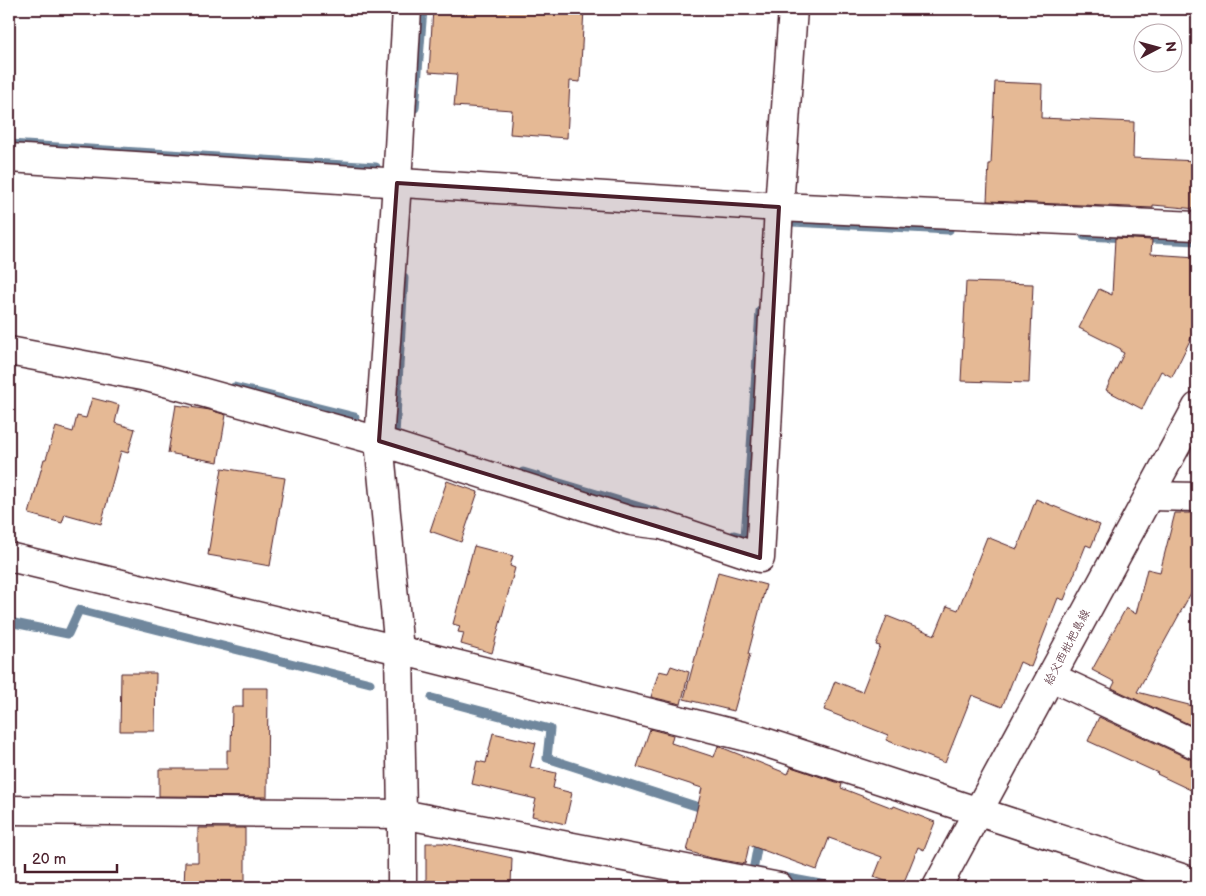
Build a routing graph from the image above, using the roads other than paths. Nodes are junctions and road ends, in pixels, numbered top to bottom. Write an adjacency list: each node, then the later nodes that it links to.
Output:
1 (407, 9): 4 (street)
2 (793, 9): 5 (street)
3 (9, 158): 4 (street)
4 (397, 183): 5 (street); 9 (street)
5 (779, 207): 6 (street); 9 (street)
6 (1197, 226)
7 (9, 351): 9 (street)
8 (1197, 407): 10 (street, 給父西枇杷島線)
9 (379, 440): 13 (street)
10 (1149, 496): 11 (street); 14 (street, 給父西枇杷島線)
11 (1197, 497)
12 (9, 557): 13 (street)
13 (399, 650): 17 (street); 18 (street)
14 (1051, 677): 15 (street); 17 (street, 給父西枇杷島線)
15 (1197, 745)
16 (9, 810): 18 (street)
17 (978, 811): 19 (street); 22 (street, 給父西枇杷島線)
18 (402, 814): 20 (street); 21 (street)
19 (1187, 883)
20 (402, 887)
21 (779, 887)
22 (937, 887)

